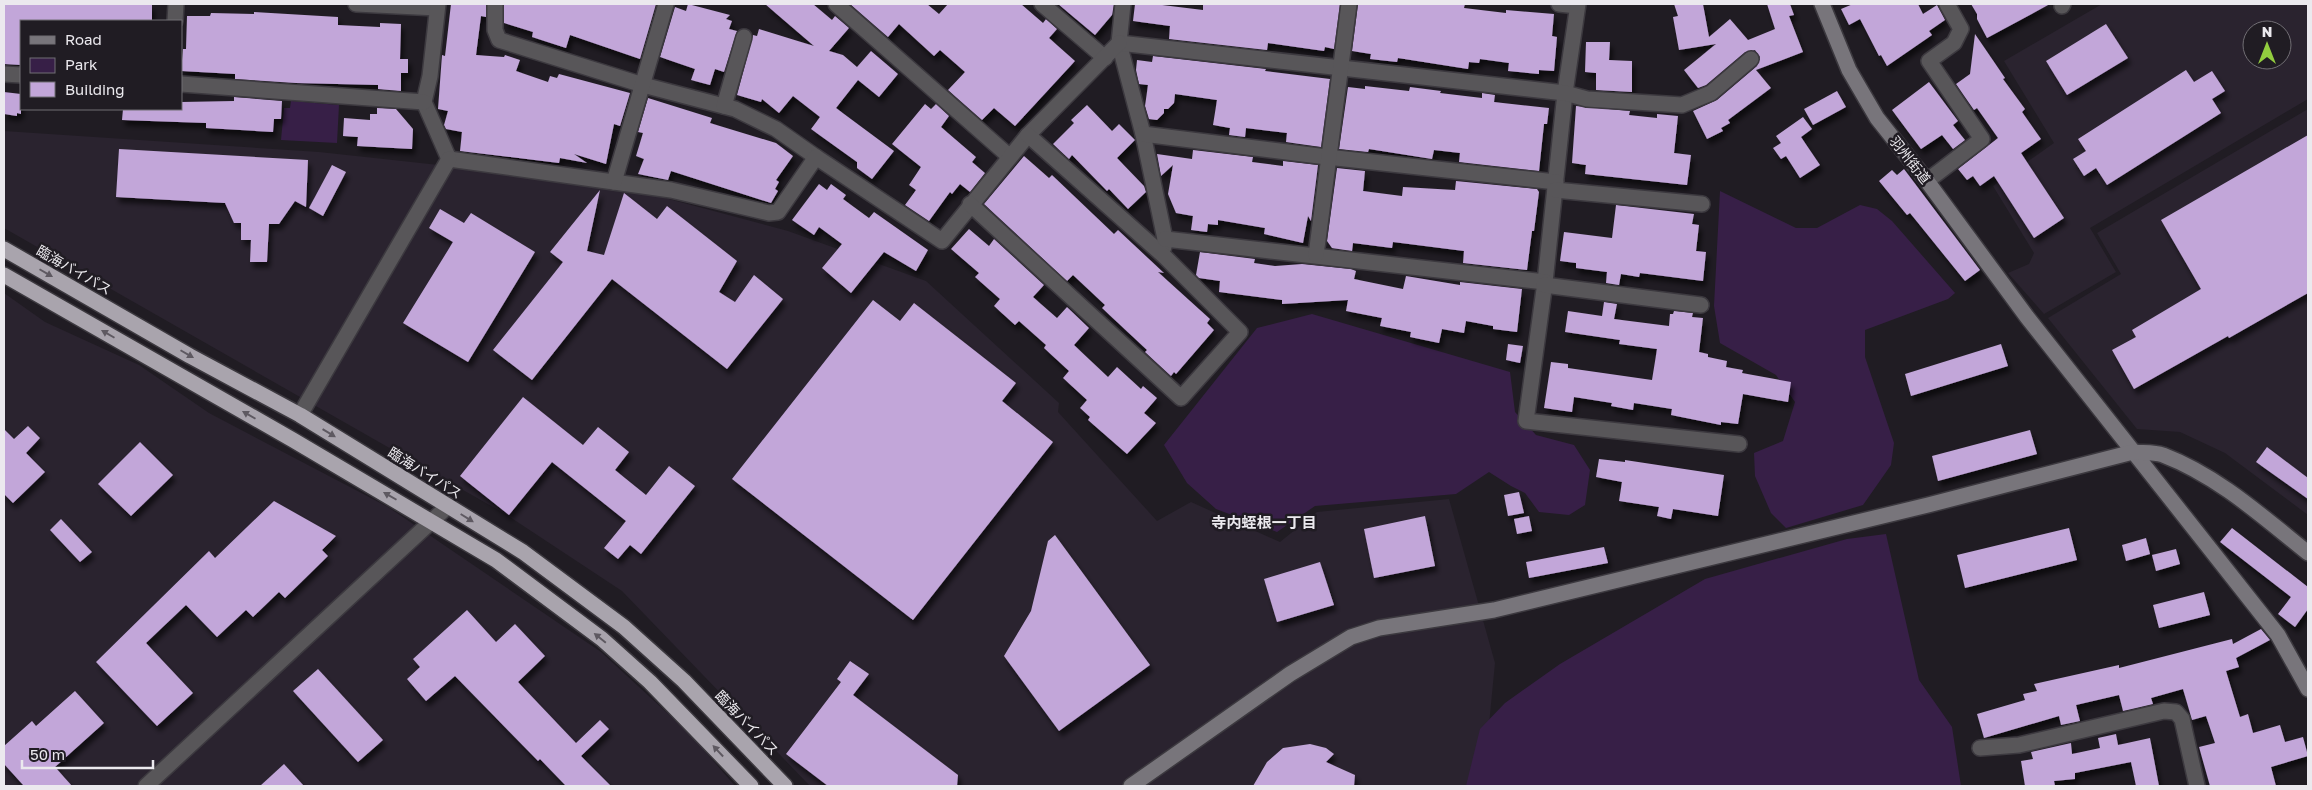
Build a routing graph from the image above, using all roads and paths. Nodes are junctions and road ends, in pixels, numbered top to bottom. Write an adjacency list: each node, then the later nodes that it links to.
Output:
1 (176, 4): 14 (street)
2 (356, 4): 13 (street)
3 (495, 4): 23 (street)
4 (666, 4): 23 (street)
5 (1042, 4): 17 (street)
6 (1123, 4): 16 (street)
7 (1349, 4): 19 (street)
8 (1559, 4): 12 (street)
9 (1822, 4): 33 (street, 羽州街道)
10 (1947, 4): 33 (street)
11 (838, 5): 30 (street)
12 (1577, 5): 24 (street)
13 (437, 6): 25 (street)
14 (175, 20)
15 (744, 37): 26 (street)
16 (1119, 43): 17 (street); 19 (street); 28 (street)
17 (1105, 58): 27 (street)
18 (1751, 59): 24 (street)
19 (1340, 69): 24 (street); 31 (street)
20 (4, 74): 21 (street)
21 (20, 75)
22 (182, 84): 25 (street)
23 (643, 84): 26 (street); 34 (street)
24 (1565, 93): 35 (street)
25 (424, 102): 32 (street)
26 (724, 106): 29 (street)
27 (1028, 134): 30 (street); 41 (street)
28 (1143, 134): 31 (street); 38 (street)
29 (816, 157): 34 (street); 36 (street)
30 (1010, 157): 36 (street)
31 (1327, 157): 35 (street); 40 (street)
32 (450, 158): 34 (street); 45 (street)
33 (1927, 181): 47 (street, 羽州街道)
34 (614, 182)
35 (1555, 186): 37 (street); 43 (street)
36 (970, 204): 41 (street)
37 (1702, 204)
38 (1165, 239): 40 (street); 41 (street)
39 (4, 248): 45 (highway, 臨海バイパス, one-way to 45)
40 (1316, 255): 43 (street)
41 (1164, 256)
42 (4, 275): 49 (highway, one-way to 42)
43 (1544, 283): 44 (street); 46 (street)
44 (1701, 305)
45 (300, 415): 48 (highway, 臨海バイパス, one-way to 48)
46 (1738, 444)
47 (2133, 452): 50 (street); 51 (street, 羽州街道); 56 (street)
48 (448, 506): 49 (street); 55 (highway, 臨海バイパス, one-way to 55)
49 (432, 521): 53 (street); 54 (highway, one-way to 49)
50 (2308, 553)
51 (2308, 689)
52 (1980, 748): 57 (street)
53 (146, 786)
54 (751, 786)
55 (785, 786)
56 (1131, 786)
57 (2197, 786)

